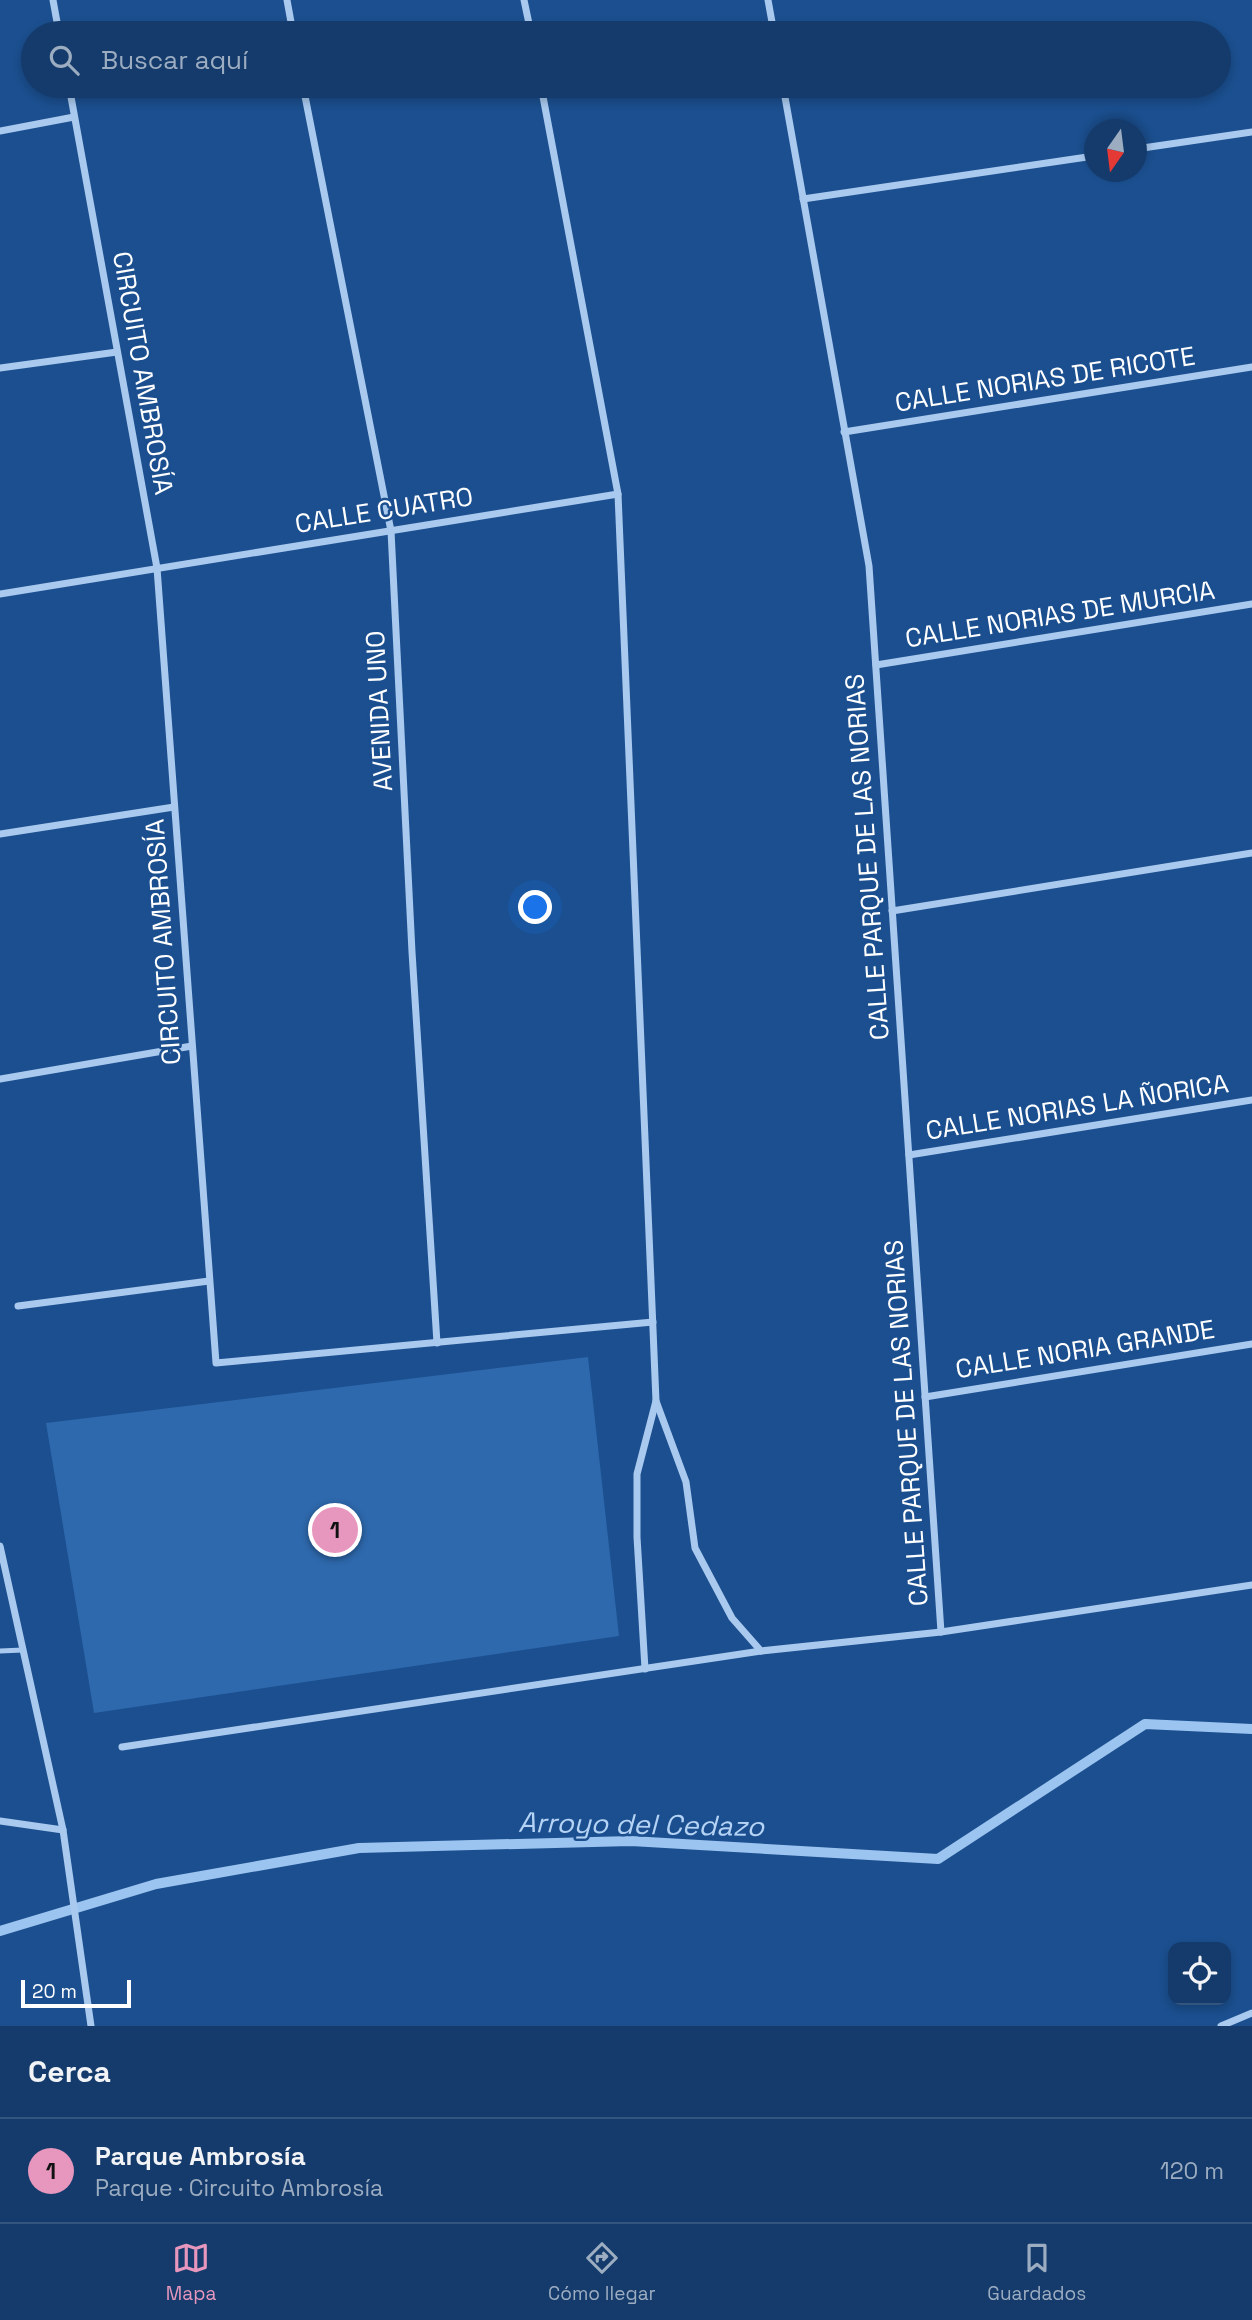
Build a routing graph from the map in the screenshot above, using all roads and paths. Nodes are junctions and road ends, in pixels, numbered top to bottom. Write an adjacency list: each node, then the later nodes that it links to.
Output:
1 (53, 0): 5 (street)
2 (286, 0): 6 (street)
3 (524, 0): 7 (street)
4 (768, 0): 8 (street)
5 (57, 21)
6 (290, 21)
7 (528, 21)
8 (772, 21)
9 (71, 98): 13 (street, CIRCUITO AMBROSÍA)
10 (305, 98): 24 (street, AVENIDA UNO)
11 (543, 98): 23 (street)
12 (785, 98): 18 (street, CALLE PARQUE DE LAS NORIAS)
13 (75, 117): 14 (street); 19 (street, CIRCUITO AMBROSÍA)
14 (0, 131)
15 (1252, 132): 16 (street)
16 (1147, 147)
17 (1084, 157): 18 (street)
18 (803, 199): 22 (street, CALLE PARQUE DE LAS NORIAS)
19 (117, 352): 21 (street); 25 (street, CIRCUITO AMBROSÍA)
20 (1252, 367): 22 (street, CALLE NORIAS DE RICOTE)
21 (0, 368)
22 (844, 432): 28 (street, CALLE PARQUE DE LAS NORIAS)
23 (618, 494): 24 (street, CALLE CUATRO); 39 (street)
24 (391, 531): 25 (street, CALLE CUATRO); 40 (street, AVENIDA UNO)
25 (157, 568): 26 (street, CALLE CUATRO); 29 (street, CIRCUITO AMBROSÍA)
26 (0, 594)
27 (1252, 604): 28 (street, CALLE NORIAS DE MURCIA)
28 (876, 665): 32 (street, CALLE PARQUE DE LAS NORIAS)
29 (174, 807): 30 (street); 33 (street, CIRCUITO AMBROSÍA)
30 (0, 834)
31 (1252, 853): 32 (street)
32 (892, 911): 36 (street, CALLE PARQUE DE LAS NORIAS)
33 (192, 1046): 34 (street); 37 (street, CIRCUITO AMBROSÍA)
34 (0, 1079)
35 (1252, 1100): 36 (street, CALLE NORIAS LA ÑORICA)
36 (909, 1155): 42 (street, CALLE PARQUE DE LAS NORIAS)
37 (209, 1281): 38 (street); 40 (street, CIRCUITO AMBROSÍA)
38 (18, 1306)
39 (653, 1322): 40 (street, CIRCUITO AMBROSÍA); 43 (street)
40 (437, 1343)
41 (1252, 1344): 42 (street, CALLE NORIA GRANDE)
42 (925, 1396): 46 (street, CALLE PARQUE DE LAS NORIAS)
43 (656, 1401): 49 (street); 50 (street)
44 (0, 1546): 47 (street)
45 (1252, 1585): 46 (street)
46 (941, 1632): 49 (street)
47 (23, 1650): 48 (lane); 53 (street)
48 (0, 1651)
49 (761, 1651): 50 (street)
50 (645, 1669): 51 (street)
51 (122, 1747)
52 (0, 1821): 53 (street)
53 (62, 1830): 55 (street)
54 (1252, 2013): 56 (street)
55 (91, 2026)
56 (1221, 2026)

